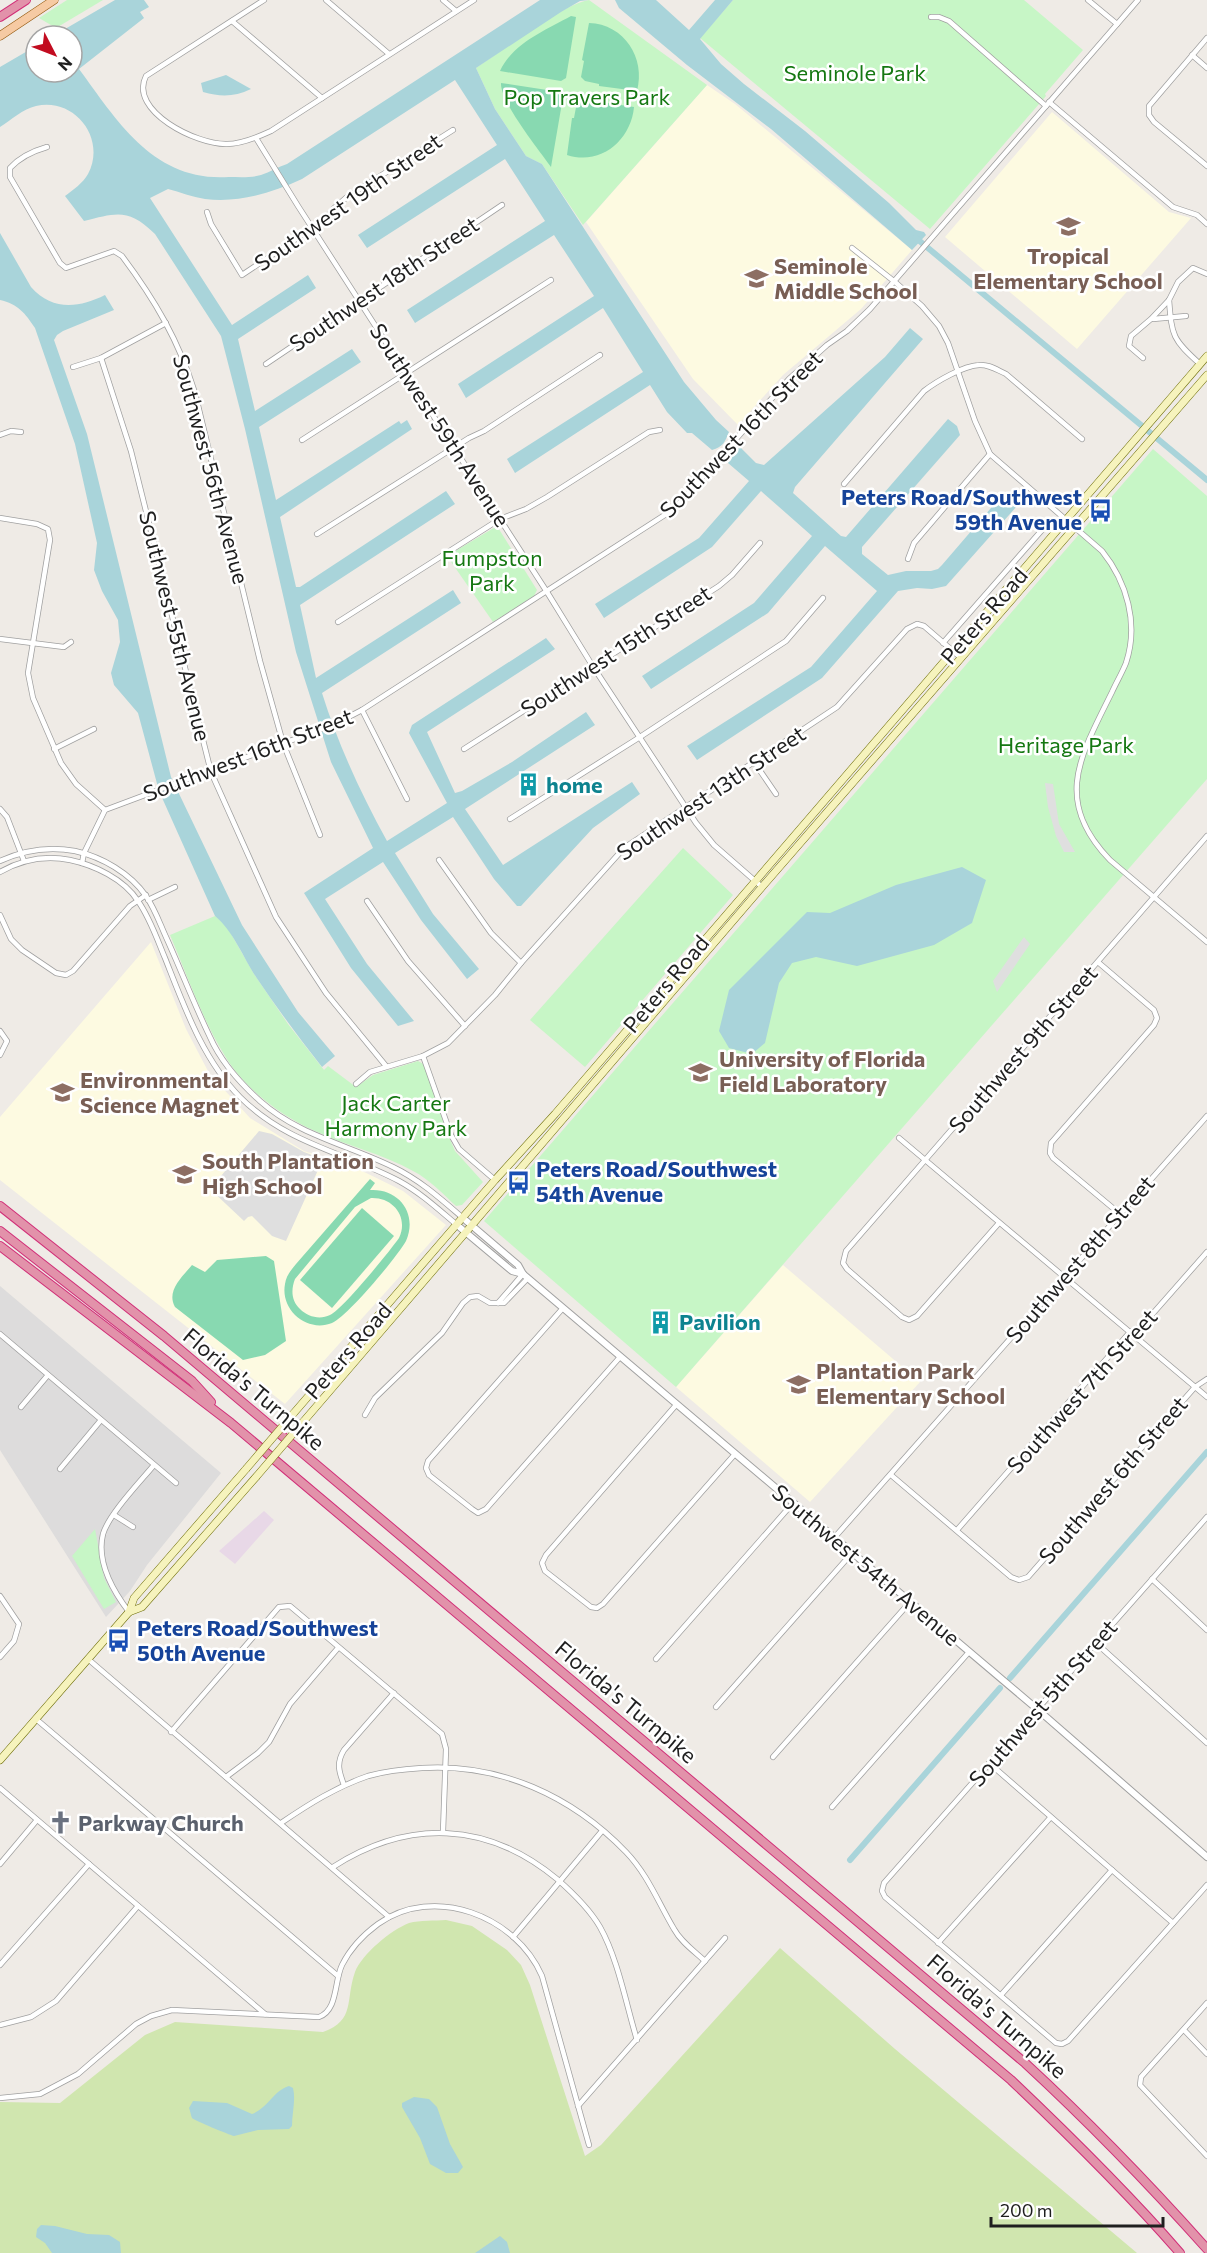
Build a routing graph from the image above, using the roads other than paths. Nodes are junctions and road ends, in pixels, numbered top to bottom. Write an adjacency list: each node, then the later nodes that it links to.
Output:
1 (26, 0): 10 (highway)
2 (54, 0): 14 (main road)
3 (264, 0): 12 (street)
4 (326, 0): 16 (street)
5 (443, 0): 9 (street)
6 (474, 0): 9 (street)
7 (1088, 0): 13 (street)
8 (1138, 0): 13 (street, Southwest 16th Street)
9 (456, 11): 16 (street)
10 (0, 16)
11 (931, 17): 20 (street)
12 (232, 21): 19 (street); 22 (street)
13 (1117, 24): 20 (street, Southwest 16th Street)
14 (0, 38)
15 (1207, 38): 17 (street)
16 (389, 54): 19 (street)
17 (1192, 55): 18 (street); 24 (street)
18 (1207, 68)
19 (322, 98): 22 (street)
20 (1048, 104): 27 (street); 32 (street, Southwest 16th Street)
21 (453, 130): 28 (street, Southwest 19th Street)
22 (256, 138): 28 (street, Southwest 59th Avenue)
23 (47, 147): 38 (street, Southwest 56th Avenue)
24 (1207, 166)
25 (502, 205): 33 (street, Southwest 18th Street)
26 (207, 212): 28 (street, Southwest 19th Street)
27 (1207, 224)
28 (313, 228): 33 (street, Southwest 59th Avenue)
29 (852, 248): 32 (street)
30 (1207, 274): 34 (street)
31 (551, 280): 47 (street)
32 (895, 282): 46 (street); 65 (street, Southwest 16th Street)
33 (360, 300): 43 (street, Southwest 18th Street); 47 (street, Southwest 59th Avenue)
34 (1169, 300): 35 (street); 37 (street)
35 (1171, 316): 36 (street); 37 (street); 44 (street)
36 (1186, 316)
37 (1151, 320): 42 (street)
38 (166, 323): 41 (street); 78 (street, Southwest 56th Avenue)
39 (600, 356): 54 (street)
40 (1207, 356): 44 (main road, Peters Road)
41 (101, 358): 45 (street); 82 (street, Southwest 55th Avenue)
42 (1143, 358)
43 (266, 363)
44 (1200, 364): 59 (main road, Peters Road)
45 (73, 367)
46 (958, 372): 52 (street); 55 (street); 56 (street)
47 (406, 375): 53 (street); 54 (street, Southwest 59th Avenue)
48 (1207, 375): 60 (main road, Peters Road)
49 (660, 429): 58 (street)
50 (21, 432): 51 (street)
51 (0, 435)
52 (1082, 439)
53 (302, 440)
54 (453, 448): 58 (street, Southwest 59th Avenue); 62 (street)
55 (990, 454): 59 (street); 64 (street)
56 (844, 484)
57 (0, 518): 71 (street)
58 (500, 519): 65 (street, Southwest 59th Avenue); 67 (street)
59 (1067, 519): 60 (street); 72 (main road, Peters Road)
60 (1076, 526): 73 (main road, Peters Road); 102 (street)
61 (1042, 530): 70 (street, Peters Road)
62 (317, 534)
63 (760, 543): 74 (street, Southwest 15th Street)
64 (908, 559)
65 (547, 592): 74 (street, Southwest 59th Avenue); 75 (street, Southwest 16th Street)
66 (823, 598): 77 (street)
67 (338, 622)
68 (0, 639): 71 (street)
69 (71, 642): 71 (street)
70 (943, 643): 72 (street, Southwest 13th Street); 81 (street, Southwest 13th Street)
71 (33, 644): 79 (street)
72 (953, 651): 73 (street, Southwest 13th Street); 98 (main road, Peters Road)
73 (961, 658): 100 (main road, Peters Road)
74 (592, 665): 77 (street, Southwest 59th Avenue); 80 (street, Southwest 15th Street)
75 (362, 711): 78 (street, Southwest 16th Street); 84 (street)
76 (94, 729): 79 (street)
77 (640, 737): 85 (street, Southwest 59th Avenue); 88 (street)
78 (283, 743): 82 (street, Southwest 16th Street); 89 (street, Southwest 56th Avenue)
79 (54, 748): 87 (street)
80 (464, 749)
81 (754, 762): 83 (street); 85 (street, Southwest 13th Street)
82 (211, 771): 87 (street, Southwest 16th Street); 113 (street, Southwest 55th Avenue)
83 (776, 794)
84 (406, 799)
85 (685, 806): 98 (street, Southwest 59th Avenue); 107 (street, Southwest 13th Street)
86 (0, 809): 91 (street)
87 (105, 810): 92 (street)
88 (510, 819)
89 (320, 835)
90 (1207, 836): 102 (street, Southwest 9th Street)
91 (21, 852): 92 (street, Southwest 54th Avenue); 94 (street, Southwest 54th Avenue); 95 (street)
92 (84, 853): 96 (street); 101 (street, Southwest 54th Avenue)
93 (439, 860): 107 (street)
94 (0, 861)
95 (24, 861): 96 (street, Southwest 54th Avenue); 97 (street)
96 (82, 863): 103 (street, Southwest 54th Avenue)
97 (0, 872)
98 (754, 881): 100 (street, Southwest 59th Avenue); 118 (main road, Peters Road)
99 (174, 887): 101 (street)
100 (762, 887): 124 (main road, Peters Road)
101 (147, 898): 103 (street); 121 (street, Southwest 54th Avenue)
102 (1155, 898): 106 (street); 108 (street, Southwest 9th Street)
103 (138, 900): 105 (street); 123 (street, Southwest 54th Avenue)
104 (367, 901): 109 (street)
105 (0, 915)
106 (1207, 942)
107 (521, 963): 109 (street, Southwest 13th Street)
108 (1099, 963): 117 (street, Southwest 9th Street); 120 (street)
109 (465, 1026): 112 (street, Southwest 13th Street)
110 (0, 1031): 111 (street)
111 (0, 1055)
112 (423, 1056): 113 (street, Southwest 13th Street); 118 (street)
113 (386, 1066): 114 (street, Southwest 13th Street)
114 (356, 1084)
115 (1207, 1116): 120 (street, Southwest 8th Street)
116 (900, 1138): 117 (street)
117 (926, 1160): 122 (street); 122 (street, Southwest 9th Street)
118 (495, 1180): 121 (main road, Peters Road)
119 (0, 1206): 213 (highway, Florida's Turnpike)
120 (1120, 1214): 130 (street, Southwest 8th Street)
121 (463, 1218): 123 (main road, Peters Road); 124 (street, Southwest 54th Avenue)
122 (999, 1223): 130 (street)
123 (457, 1225): 126 (street, Southwest 54th Avenue); 159 (main road, Peters Road, bridge)
124 (471, 1225): 126 (main road, Peters Road); 129 (street, Southwest 54th Avenue)
125 (0, 1231): 143 (highway)
126 (465, 1232): 129 (street, Southwest 54th Avenue); 159 (main road, Peters Road, bridge)
127 (0, 1246): 143 (highway, Florida's Turnpike)
128 (1207, 1252): 132 (street, Southwest 7th Street)
129 (525, 1276): 131 (street, Southwest 54th Avenue); 141 (street)
130 (1065, 1277): 132 (street); 147 (street, Southwest 8th Street)
131 (563, 1308): 134 (street, Southwest 54th Avenue); 134 (street)
132 (1130, 1332): 137 (street); 153 (street, Southwest 7th Street)
133 (0, 1334): 135 (street)
134 (620, 1357): 139 (street, Southwest 54th Avenue)
135 (48, 1375): 140 (street); 142 (street)
136 (1207, 1378): 137 (street, Southwest 6th Street)
137 (1195, 1387): 138 (street); 153 (street, Southwest 6th Street)
138 (1207, 1397)
139 (676, 1405): 144 (street, Southwest 54th Avenue); 144 (street)
140 (21, 1407)
141 (365, 1415)
142 (101, 1420): 145 (street); 146 (street)
143 (231, 1422): 214 (highway, Florida's Turnpike)
144 (735, 1454): 149 (street, Southwest 54th Avenue)
145 (154, 1465): 148 (street); 150 (street)
146 (60, 1469)
147 (891, 1475): 153 (street); 154 (street, Southwest 8th Street)
148 (176, 1483)
149 (793, 1503): 154 (street, Southwest 54th Avenue); 166 (street)
150 (114, 1515): 152 (street); 159 (street)
151 (1207, 1517): 156 (street, Southwest 5th Street)
152 (133, 1527)
153 (957, 1530)
154 (834, 1538): 155 (street, Southwest 54th Avenue)
155 (852, 1553): 158 (street, Southwest 54th Avenue); 168 (street)
156 (1152, 1580): 160 (street); 161 (street, Southwest 5th Street)
157 (0, 1596): 164 (street)
158 (910, 1602): 163 (street, Southwest 54th Avenue); 173 (street)
159 (129, 1612): 165 (main road, Peters Road)
160 (1207, 1630)
161 (1096, 1643): 169 (street, Southwest 5th Street); 172 (street)
162 (338, 1648): 167 (street); 171 (street); 177 (street)
163 (969, 1652): 169 (street, Southwest 54th Avenue); 180 (street)
164 (0, 1658)
165 (88, 1658): 170 (main road, Peters Road); 171 (street)
166 (656, 1659)
167 (394, 1693): 176 (street); 178 (street)
168 (716, 1707)
169 (1037, 1709): 175 (street, Southwest 5th Street); 186 (street, Southwest 54th Avenue)
170 (36, 1719): 174 (main road, Peters Road); 201 (street)
171 (171, 1732): 177 (street)
172 (1207, 1743)
173 (773, 1757)
174 (0, 1760)
175 (989, 1763): 181 (street); 198 (street, Southwest 5th Street)
176 (446, 1767): 178 (street); 184 (street); 185 (street)
177 (226, 1777): 183 (street)
178 (344, 1785): 183 (street)
179 (0, 1788): 182 (street)
180 (832, 1807)
181 (1050, 1818): 190 (street); 198 (street)
182 (37, 1820): 187 (street); 188 (street)
183 (281, 1823): 189 (street)
184 (602, 1831): 191 (street); 199 (street)
185 (443, 1832): 189 (street); 191 (street)
186 (1207, 1857)
187 (0, 1864)
188 (88, 1864): 193 (street); 200 (street)
189 (333, 1867): 194 (street)
190 (1112, 1870): 195 (street); 202 (street)
191 (560, 1881): 196 (street); 207 (street)
192 (1207, 1885): 195 (street)
193 (138, 1906): 204 (street); 205 (street)
194 (389, 1917): 196 (street); 201 (street)
195 (1173, 1923): 202 (street)
196 (513, 1937): 210 (street)
197 (725, 1938): 199 (street)
198 (939, 1943): 202 (street)
199 (705, 1961): 207 (street)
200 (0, 1965)
201 (338, 1976): 204 (street)
202 (1001, 1995)
203 (1207, 2003): 206 (street)
204 (265, 2014): 209 (street)
205 (0, 2025)
206 (1184, 2030): 208 (street); 212 (street)
207 (637, 2040): 210 (street)
208 (1207, 2054)
209 (0, 2098)
210 (578, 2106): 211 (street)
211 (589, 2145)
212 (1207, 2156)
213 (1207, 2249)
214 (1180, 2253)

